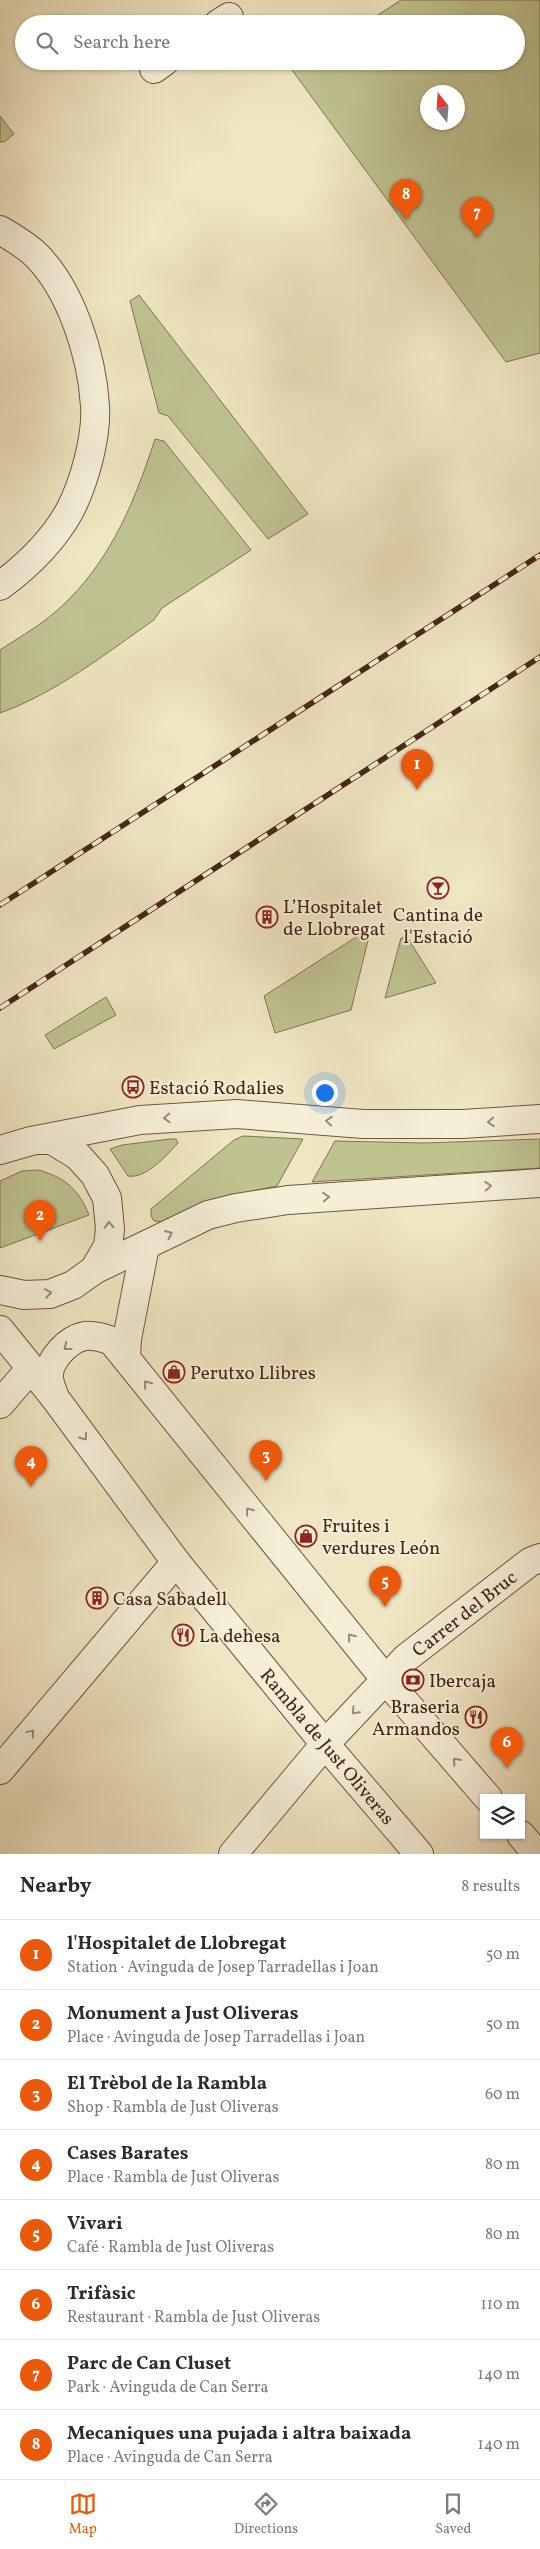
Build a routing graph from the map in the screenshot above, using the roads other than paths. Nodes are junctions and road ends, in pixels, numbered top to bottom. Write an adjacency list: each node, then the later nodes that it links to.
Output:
1 (0, 230): 2 (street)
2 (0, 586)
3 (540, 1119): 4 (street, one-way to 4)
4 (32, 1141): 5 (street); 8 (street, one-way to 4)
5 (0, 1150)
6 (540, 1183): 7 (street, one-way to 6)
7 (145, 1246): 8 (street); 11 (street)
8 (94, 1270): 9 (street, one-way to 8)
9 (0, 1290)
10 (0, 1330): 12 (street, Rambla de Just Oliveras)
11 (126, 1358): 13 (street, Rambla de Just Oliveras, one-way to 13); 17 (street, Rambla de Just Oliveras, one-way to 11)
12 (28, 1372): 13 (street, Rambla de Just Oliveras); 14 (street)
13 (55, 1398): 16 (street, Rambla de Just Oliveras, one-way to 16)
14 (0, 1404)
15 (540, 1558): 17 (street, Carrer del Bruc)
16 (176, 1562): 18 (street, Rambla de Just Oliveras); 19 (street, one-way to 16)
17 (385, 1679): 18 (street, Carrer del Bruc, one-way to 18); 20 (street, Rambla de Just Oliveras, one-way to 17)
18 (325, 1744): 22 (street, Carrer del Bruc); 23 (street, Rambla de Just Oliveras)
19 (0, 1770)
20 (485, 1794)
21 (524, 1839): 24 (street)
22 (233, 1854)
23 (420, 1854)
24 (537, 1854)

